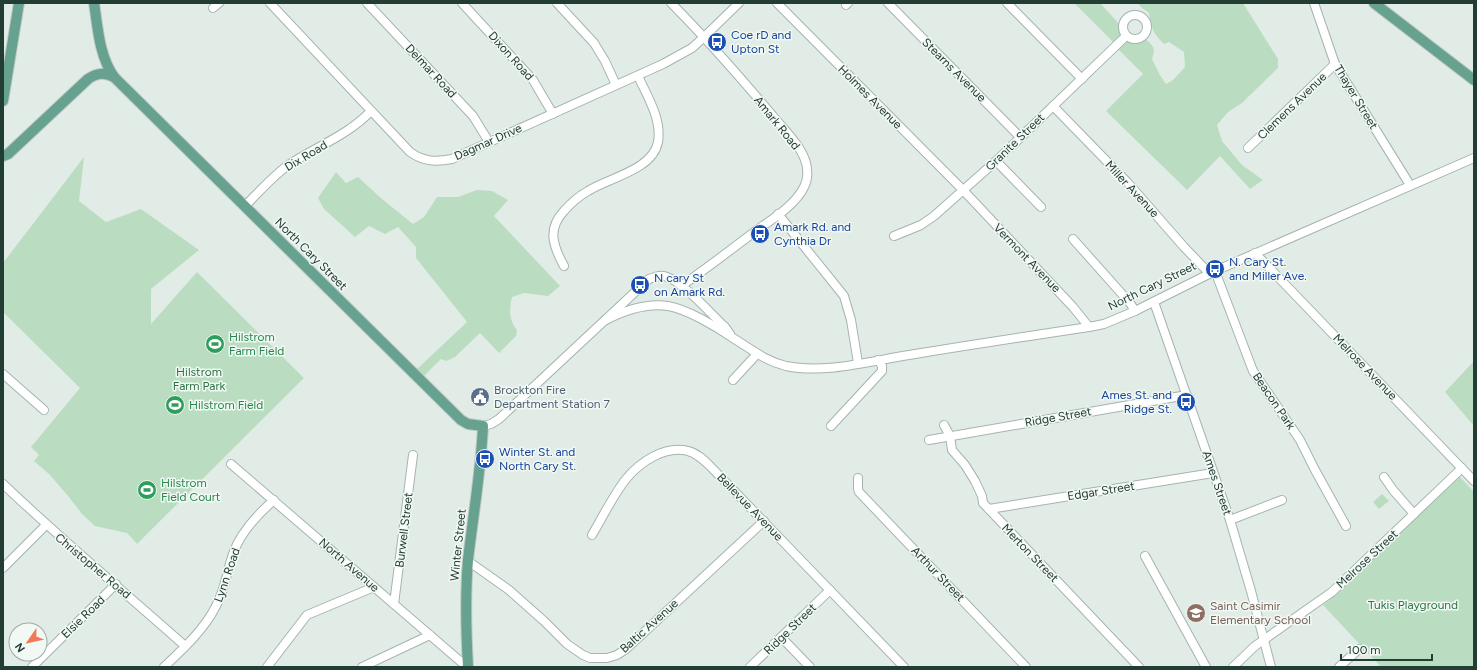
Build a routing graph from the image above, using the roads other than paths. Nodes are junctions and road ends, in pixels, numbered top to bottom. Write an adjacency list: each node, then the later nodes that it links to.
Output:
1 (19, 3): 22 (main road)
2 (94, 3): 17 (main road, North Cary Street)
3 (270, 3): 24 (street, Dagmar Drive)
4 (367, 3): 27 (street, Delmar Road)
5 (462, 3): 25 (street, Dixon Road)
6 (557, 3): 21 (street)
7 (671, 3): 15 (street, Amark Road)
8 (739, 3): 15 (street, Dagmar Drive)
9 (777, 3): 33 (street, Holmes Avenue)
10 (888, 3): 26 (street, Stearns Avenue)
11 (1007, 3): 19 (street)
12 (1314, 3): 16 (street, Thayer Street)
13 (1374, 3): 20 (main road)
14 (1126, 36): 19 (street, Granite Street)
15 (704, 37): 18 (street, Dagmar Drive); 36 (street, Amark Road)
16 (1335, 64): 28 (street, Clemens Avenue); 32 (street, Thayer Street)
17 (114, 76): 29 (main road); 34 (main road, North Cary Street)
18 (638, 76): 21 (street, Dagmar Drive); 40 (street)
19 (1082, 79): 23 (street, Granite Street)
20 (1474, 80)
21 (616, 85): 25 (street, Dagmar Drive)
22 (3, 101)
23 (1053, 106): 26 (street, Granite Street); 41 (street, Miller Avenue)
24 (371, 111): 27 (street, Dagmar Drive); 34 (street, Dix Road)
25 (553, 114): 27 (street, Dagmar Drive)
26 (1020, 137): 31 (street, Granite Street)
27 (489, 142)
28 (1248, 148)
29 (3, 156)
30 (1474, 158): 32 (street, North Cary Street)
31 (996, 161): 33 (street, Granite Street); 35 (street)
32 (1410, 185): 39 (street, North Cary Street)
33 (963, 190): 37 (street, Granite Street); 46 (street, Vermont Avenue)
34 (245, 206): 56 (main road, North Cary Street)
35 (1041, 207)
36 (778, 214): 42 (street, Amark Road); 50 (street)
37 (894, 236)
38 (1073, 239): 44 (street)
39 (1255, 253): 41 (street, North Cary Street); 62 (street, Melrose Avenue)
40 (564, 266)
41 (1212, 272): 43 (street, North Cary Street); 75 (street, Beacon Park)
42 (681, 286): 45 (street, North Cary Street); 47 (street, North Cary Street)
43 (1154, 302): 44 (street, North Cary Street); 53 (street, Ames Street)
44 (1135, 311): 46 (street, North Cary Street)
45 (604, 321): 47 (street, North Cary Street); 56 (street, North Cary Street)
46 (1089, 327): 49 (street, North Cary Street)
47 (733, 338): 48 (street, North Cary Street)
48 (757, 354): 50 (street, North Cary Street); 52 (street)
49 (878, 360): 50 (street, North Cary Street); 57 (street)
50 (858, 363)
51 (3, 374): 54 (street)
52 (733, 380)
53 (1187, 395): 58 (street, Ridge Street); 63 (street, Ames Street)
54 (44, 410)
55 (944, 425): 58 (street, Merton Street)
56 (483, 426): 78 (main road, Winter Street)
57 (831, 426)
58 (950, 436): 59 (street, Ridge Street); 70 (street, Merton Street)
59 (929, 440)
60 (413, 455): 83 (street, Burwell Street)
61 (231, 464): 68 (street, North Avenue)
62 (1462, 468): 66 (street, Melrose Avenue); 71 (street, Melrose Street)
63 (1213, 472): 70 (street, Edgar Street); 72 (street, Ames Street)
64 (1384, 477): 71 (street)
65 (858, 478): 97 (street, Arthur Street)
66 (1474, 481)
67 (3, 484): 74 (street, Christopher Road)
68 (274, 500): 81 (street, North Avenue); 87 (street, Lynn Road)
69 (1282, 500): 72 (street)
70 (988, 509): 98 (street, Merton Street)
71 (1414, 514): 86 (street, Melrose Street)
72 (1230, 520): 86 (street, Ames Street)
73 (764, 522): 76 (street, Bellevue Avenue); 78 (street, Baltic Avenue); 82 (street, Bellevue Avenue)
74 (46, 525): 79 (street); 80 (street, Christopher Road)
75 (1346, 526)
76 (592, 535)
77 (1145, 556): 99 (street)
78 (468, 561): 93 (main road, Winter Street)
79 (3, 568)
80 (116, 584): 87 (street, Christopher Road); 89 (street, Elsie Road)
81 (374, 587): 83 (street, North Avenue); 91 (street)
82 (830, 590): 85 (street, Ridge Street); 96 (street, Bellevue Avenue)
83 (394, 604): 84 (street, North Avenue)
84 (430, 635): 92 (street); 93 (street, North Avenue)
85 (781, 637): 94 (street, Ridge Street); 95 (street)
86 (1264, 641): 100 (street, Melrose Street); 101 (street, Ames Street)
87 (185, 646): 90 (street, Lynn Road)
88 (1359, 649): 102 (street)
89 (32, 667)
90 (164, 667)
91 (267, 667)
92 (362, 667)
93 (468, 667)
94 (750, 667)
95 (810, 667)
96 (904, 667)
97 (1026, 667)
98 (1139, 667)
99 (1206, 667)
100 (1233, 667)
101 (1271, 667)
102 (1339, 667)

